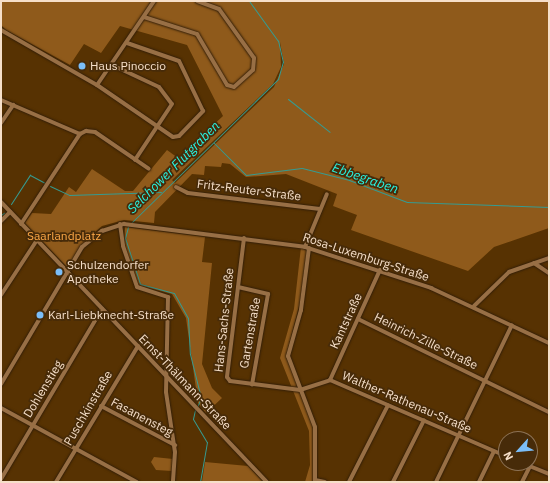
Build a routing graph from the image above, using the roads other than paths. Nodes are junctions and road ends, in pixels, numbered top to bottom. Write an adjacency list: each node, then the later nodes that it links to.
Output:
1 (154, 1): 3 (street)
2 (197, 1): 3 (street)
3 (144, 17): 5 (street)
4 (1, 30): 7 (street)
5 (127, 43): 6 (street); 11 (street)
6 (112, 65): 7 (street); 11 (street)
7 (97, 85): 11 (street)
8 (1, 100): 9 (street)
9 (13, 105): 10 (street); 12 (street)
10 (1, 123)
11 (158, 127): 13 (street)
12 (80, 134): 13 (street); 21 (street)
13 (135, 160): 14 (street)
14 (149, 169)
15 (176, 187): 18 (street, Fritz-Reuter-Straße)
16 (327, 194): 18 (street)
17 (1, 202): 19 (street, Ernst-Thälmann-Straße)
18 (320, 209): 25 (street)
19 (8, 210): 20 (street); 21 (street, Ernst-Thälmann-Straße)
20 (1, 222)
21 (21, 224): 24 (street, Ernst-Thälmann-Straße)
22 (120, 224): 23 (street, Rosa-Luxemburg-Straße); 29 (street, Rosa-Luxemburg-Straße); 39 (street)
23 (244, 238): 25 (street, Rosa-Luxemburg-Straße); 31 (street, Hans-Sachs-Straße)
24 (37, 240): 29 (street, Ernst-Thälmann-Straße); 32 (street)
25 (307, 247): 28 (street, Rosa-Luxemburg-Straße); 44 (street)
26 (549, 258): 27 (street)
27 (534, 263): 30 (street); 33 (street)
28 (380, 270): 33 (street, Rosa-Luxemburg-Straße); 35 (street, Kantstraße)
29 (67, 272): 34 (street, Ernst-Thälmann-Straße); 42 (street)
30 (549, 273)
31 (238, 287): 43 (street, Hans-Sachs-Straße); 43 (street, Gartenstraße)
32 (1, 295)
33 (474, 306): 36 (street, Rosa-Luxemburg-Straße)
34 (102, 309): 38 (street, Ernst-Thälmann-Straße); 50 (street, Dohlenstieg)
35 (358, 319): 40 (street, Kantstraße); 41 (street, Heinrich-Zille-Straße)
36 (512, 325): 37 (street, Rosa-Luxemburg-Straße); 41 (street, Heinrich-Zille-Straße)
37 (549, 342)
38 (138, 346): 39 (street, Ernst-Thälmann-Straße); 46 (street, Puschkinstraße)
39 (166, 376): 52 (street); 65 (street, Ernst-Thälmann-Straße)
40 (330, 380): 44 (street, Walther-Rathenau-Straße); 45 (street, Walther-Rathenau-Straße)
41 (485, 381): 48 (street, Heinrich-Zille-Straße); 51 (street, Heinrich-Zille-Straße)
42 (1, 384)
43 (252, 385): 44 (street, Hans-Sachs-Straße)
44 (300, 390): 61 (street)
45 (388, 405): 49 (street, Walther-Rathenau-Straße); 67 (street)
46 (101, 406): 52 (street, Fasanensteg); 53 (street, Puschkinstraße)
47 (1, 408): 50 (street)
48 (549, 412)
49 (424, 420): 51 (street, Walther-Rathenau-Straße); 68 (street)
50 (33, 425): 53 (street); 59 (street, Dohlenstieg)
51 (460, 436): 54 (street, Walther-Rathenau-Straße); 69 (street, Heinrich-Zille-Straße)
52 (175, 445): 64 (street)
53 (76, 449): 60 (street); 62 (street, Puschkinstraße)
54 (494, 451): 55 (street, Walther-Rathenau-Straße); 70 (street)
55 (498, 453)
56 (538, 469): 58 (street)
57 (528, 471): 71 (street)
58 (549, 474)
59 (1, 479)
60 (129, 480): 63 (street)
61 (315, 481): 66 (street)
62 (56, 482)
63 (137, 482)
64 (173, 482)
65 (267, 482)
66 (325, 482)
67 (349, 482)
68 (392, 482)
69 (436, 482)
70 (479, 482)
71 (522, 482)

